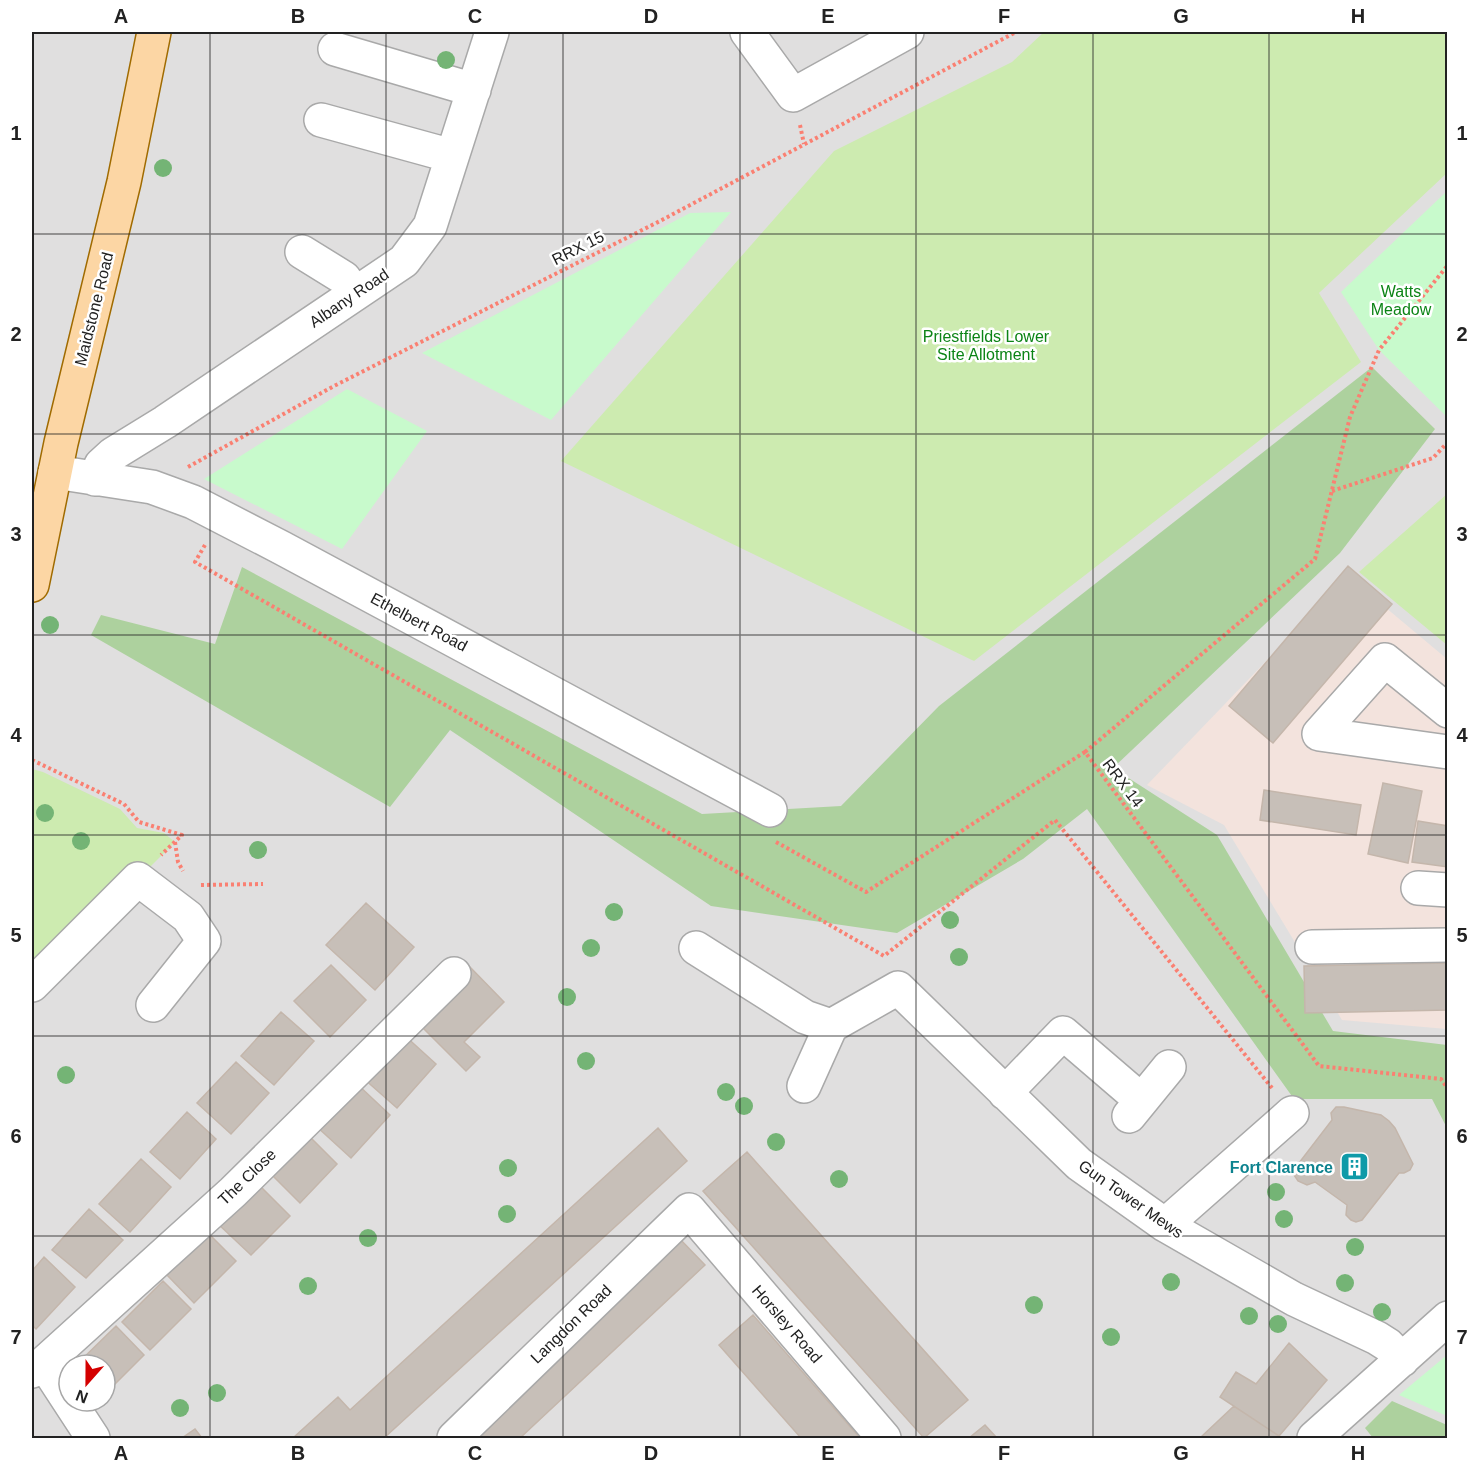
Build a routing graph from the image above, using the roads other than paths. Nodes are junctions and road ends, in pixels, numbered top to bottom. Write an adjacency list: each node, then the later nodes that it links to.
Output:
1 (154, 32): 11 (main road, Maidstone Road)
2 (492, 32): 6 (street, Albany Road)
3 (747, 32): 4 (street)
4 (907, 32)
5 (335, 49): 6 (street)
6 (474, 90): 8 (street, Albany Road)
7 (321, 120): 8 (street)
8 (453, 156): 10 (street, Albany Road)
9 (302, 252): 10 (street)
10 (354, 293): 12 (street, Albany Road)
11 (55, 472): 12 (street, Ethelbert Road); 13 (main road, Maidstone Road)
12 (95, 479): 16 (street, Ethelbert Road)
13 (32, 585)
14 (1448, 711): 15 (street)
15 (1448, 752)
16 (769, 824)
17 (1448, 945): 18 (street)
18 (1312, 947)
19 (696, 948): 23 (street)
20 (454, 974): 32 (street, The Close)
21 (32, 985): 22 (street)
22 (153, 1005)
23 (831, 1026): 25 (street); 26 (street, Gun Tower Mews)
24 (1169, 1066): 26 (street)
25 (804, 1086)
26 (1005, 1093): 29 (street, Gun Tower Mews)
27 (1292, 1113): 29 (street)
28 (689, 1210): 35 (street, Langdon Road); 36 (street, Horsley Road)
29 (1165, 1226): 31 (street, Gun Tower Mews)
30 (1448, 1318): 31 (street)
31 (1402, 1359): 33 (street)
32 (38, 1367): 34 (street)
33 (1330, 1433)
34 (93, 1438)
35 (454, 1438)
36 (884, 1438)

